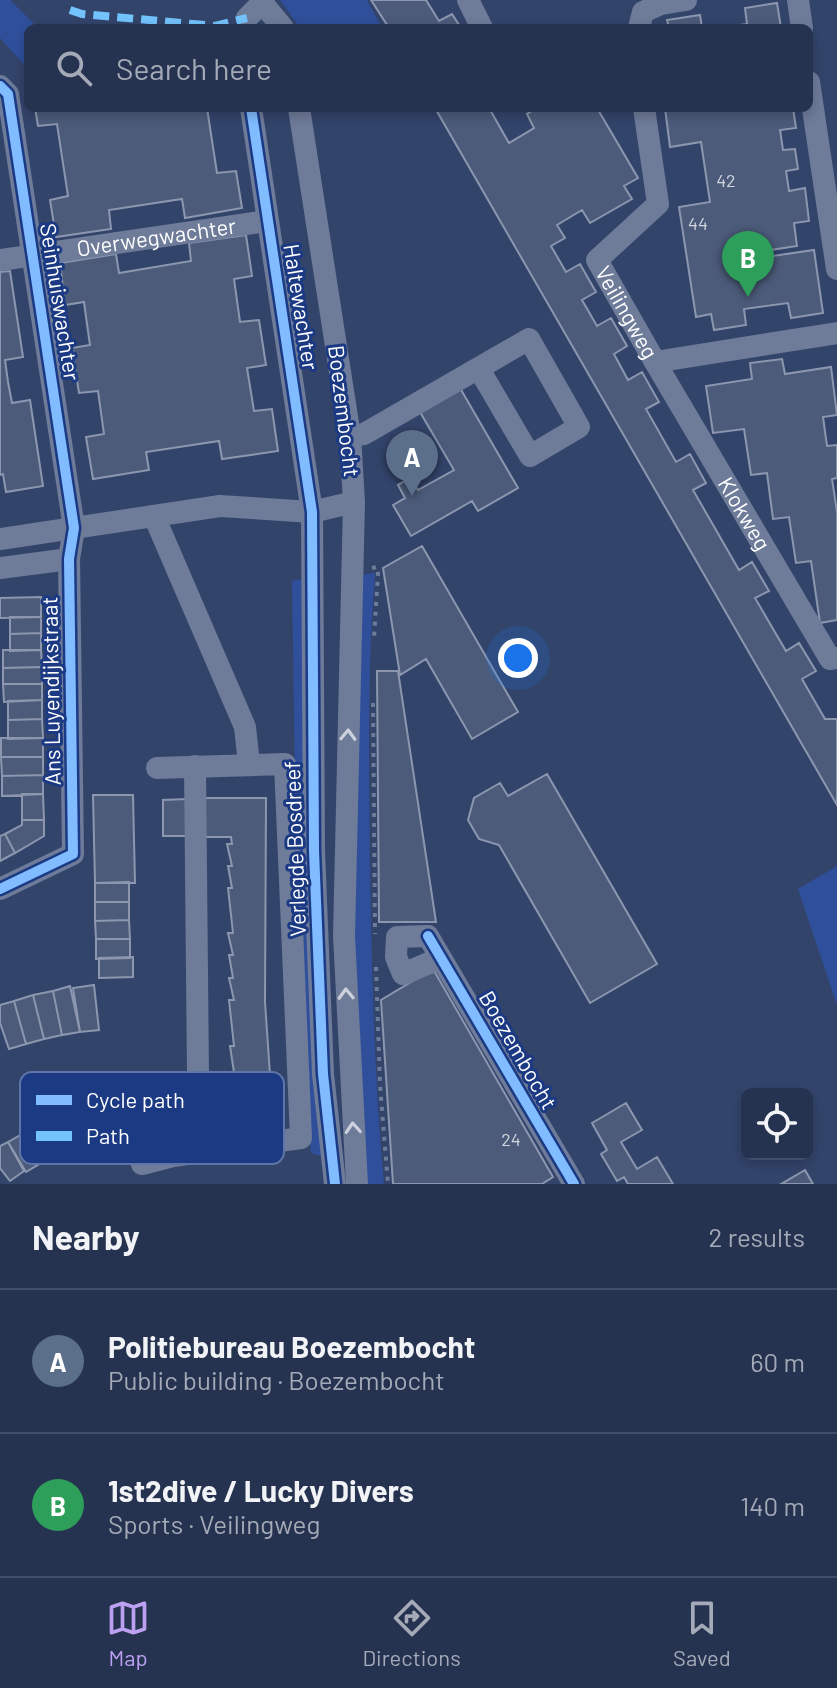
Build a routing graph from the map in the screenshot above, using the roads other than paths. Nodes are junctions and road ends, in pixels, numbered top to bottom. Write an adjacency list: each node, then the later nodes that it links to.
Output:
1 (468, 0): 6 (street)
2 (686, 0): 7 (street)
3 (798, 0): 8 (street)
4 (256, 7): 5 (street)
5 (278, 24)
6 (480, 24)
7 (640, 24)
8 (801, 24)
9 (0, 86): 16 (street, Seinhuiswachter)
10 (813, 106): 15 (street)
11 (252, 112): 14 (street, Haltewachter)
12 (300, 112): 22 (street, Boezembocht)
13 (645, 112): 20 (street, Veilingweg)
14 (267, 221): 16 (street, Overwegwachter); 24 (street, Haltewachter)
15 (834, 230): 18 (street)
16 (33, 255): 17 (street, Overwegwachter); 26 (street, Seinhuiswachter)
17 (0, 260)
18 (837, 269)
19 (837, 333): 20 (street, Veilingweg)
20 (655, 362): 30 (street, Klokweg)
21 (479, 369): 21 (street); 22 (street)
22 (350, 436): 23 (street, Boezembocht)
23 (354, 502): 24 (street, Boezembocht); 39 (street, Verlegde Bosdreef, one-way to 23)
24 (312, 512): 25 (street, Boezembocht); 38 (street, Verlegde Bosdreef)
25 (154, 516): 26 (street, Boezembocht); 31 (street)
26 (74, 528): 27 (street, Boezembocht); 28 (street, Ans Luyendijkstraat)
27 (0, 539)
28 (69, 559): 29 (street); 34 (street, Ans Luyendijkstraat)
29 (0, 568)
30 (837, 658)
31 (249, 764): 32 (street); 37 (street)
32 (195, 766): 33 (street); 36 (street)
33 (157, 768)
34 (0, 889)
35 (441, 958): 40 (street, Boezembocht)
36 (198, 1072)
37 (284, 1140)
38 (335, 1184)
39 (357, 1184)
40 (574, 1184)

